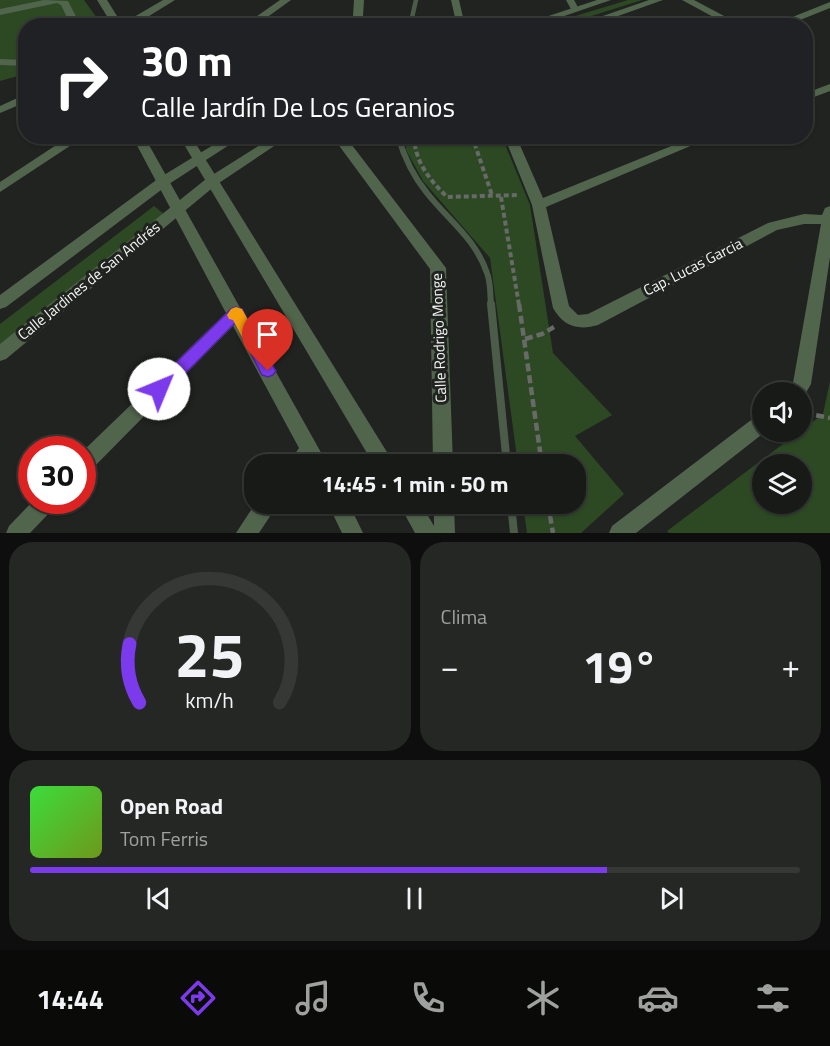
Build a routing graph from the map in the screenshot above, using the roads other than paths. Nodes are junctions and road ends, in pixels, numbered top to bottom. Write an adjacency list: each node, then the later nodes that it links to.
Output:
1 (47, 0): 2 (street); 14 (street)
2 (58, 0): 15 (street)
3 (102, 0): 16 (street)
4 (170, 0): 17 (street)
5 (286, 0): 18 (street)
6 (360, 0): 19 (street)
7 (455, 0): 20 (lane)
8 (570, 0): 13 (lane)
9 (606, 0): 13 (street)
10 (658, 0): 22 (street)
11 (687, 0): 23 (street)
12 (830, 5): 24 (street)
13 (575, 9): 21 (street)
14 (0, 12)
15 (72, 18)
16 (113, 18)
17 (139, 18)
18 (260, 18)
19 (356, 18)
20 (459, 18)
21 (547, 18)
22 (603, 18)
23 (722, 18)
24 (796, 18)
25 (0, 62): 26 (street)
26 (18, 63)
27 (830, 87): 28 (street)
28 (813, 94)
29 (18, 101): 30 (street)
30 (1, 109)
31 (67, 144): 42 (street)
32 (143, 144): 40 (street)
33 (189, 144): 39 (street)
34 (224, 144): 39 (street)
35 (270, 144): 41 (street, Calle Jardines de San Andrés)
36 (344, 144): 55 (street, Calle Rodrigo Monge)
37 (513, 144): 43 (street)
38 (688, 144): 43 (street)
39 (198, 160): 40 (street); 41 (street)
40 (164, 181): 44 (street); 47 (street)
41 (211, 182): 44 (street, Calle Jardines de San Andrés); 54 (street)
42 (0, 188)
43 (539, 205): 45 (street, Cap. Lucas Garcia)
44 (178, 208): 48 (street); 49 (street, Calle Jardines de San Andrés)
45 (829, 216): 46 (street)
46 (827, 246): 50 (street)
47 (0, 303)
48 (236, 313): 52 (street); 53 (street)
49 (0, 354)
50 (802, 382)
51 (752, 431): 66 (street)
52 (96, 452)
53 (312, 454)
54 (378, 454)
55 (443, 454)
56 (34, 514): 61 (street)
57 (260, 514): 62 (street)
58 (343, 514): 63 (street)
59 (415, 514): 64 (street)
60 (444, 514): 65 (street)
61 (16, 533)
62 (246, 533)
63 (353, 533)
64 (427, 533)
65 (445, 533)
66 (619, 533)

